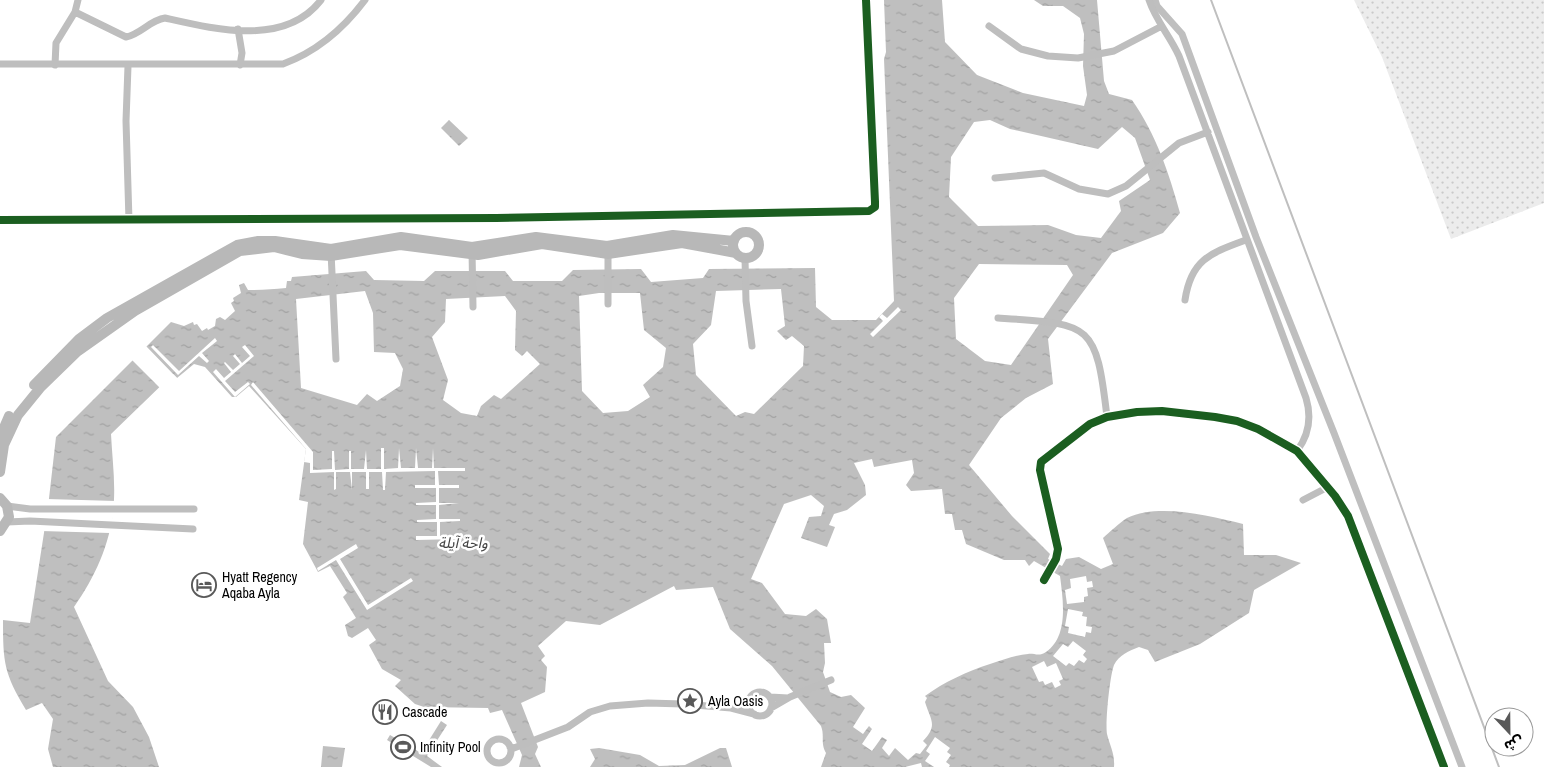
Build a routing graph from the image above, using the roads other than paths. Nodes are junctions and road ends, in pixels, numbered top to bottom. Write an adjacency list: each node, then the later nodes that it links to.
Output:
1 (78, 0): 6 (street)
2 (321, 0): 9 (street)
3 (365, 0): 12 (street)
4 (866, 0): 17 (street)
5 (1149, 0): 8 (street)
6 (74, 12): 9 (street); 11 (street)
7 (988, 26): 8 (street)
8 (1160, 27): 14 (street)
9 (238, 29): 12 (street)
10 (0, 64): 11 (street)
11 (56, 65): 13 (street)
12 (240, 65): 13 (street)
13 (128, 66): 17 (street)
14 (1208, 132): 15 (street); 18 (street)
15 (994, 178)
16 (0, 220): 17 (street)
17 (129, 221)
18 (1246, 240): 25 (street); 33 (street)
19 (734, 241): 21 (street); 23 (street); 23 (street)
20 (331, 252): 22 (street); 24 (street); 30 (street)
21 (608, 253): 22 (street); 23 (street); 26 (street)
22 (472, 256): 27 (street)
23 (742, 259): 29 (street)
24 (148, 298): 32 (street); 34 (street)
25 (1185, 300)
26 (608, 304)
27 (473, 307)
28 (998, 318): 31 (street)
29 (752, 346)
30 (336, 359)
31 (1107, 417): 33 (street); 42 (street)
32 (0, 437)
33 (1297, 451): 35 (street)
34 (0, 472)
35 (1328, 487): 37 (street); 52 (street)
36 (2, 499): 38 (street); 39 (street)
37 (1303, 500)
38 (194, 509)
39 (8, 522): 40 (street); 41 (street)
40 (193, 530)
41 (0, 531)
42 (1044, 580)
43 (831, 680): 46 (street)
44 (752, 696): 45 (street); 47 (street); 49 (street)
45 (770, 697): 46 (street); 48 (street)
46 (789, 697): 48 (street)
47 (731, 708): 49 (street); 50 (street)
48 (771, 708): 49 (street)
49 (754, 714)
50 (512, 748): 51 (street); 51 (street)
51 (503, 765)
52 (1444, 767)

